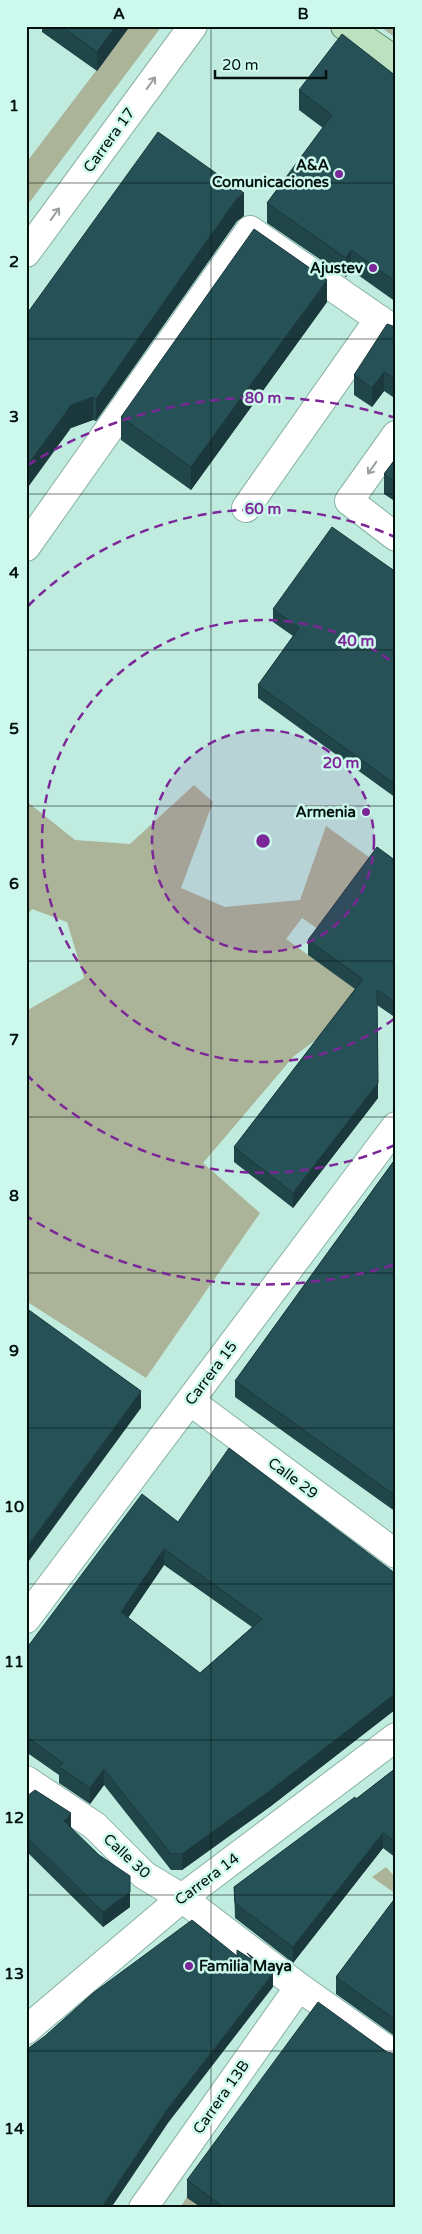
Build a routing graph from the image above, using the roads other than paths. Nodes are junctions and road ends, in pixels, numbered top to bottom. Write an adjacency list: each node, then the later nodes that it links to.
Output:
1 (192, 26): 4 (street, Carrera 17, one-way to 1)
2 (345, 26): 3 (main road)
3 (396, 61)
4 (26, 253)
5 (387, 325): 7 (street); 9 (street)
6 (396, 435): 8 (street, one-way to 8)
7 (246, 508)
8 (396, 537)
9 (26, 547)
10 (396, 1126): 11 (street, Carrera 15)
11 (190, 1401): 12 (street, Calle 29); 13 (street, Carrera 15)
12 (396, 1554)
13 (26, 1619)
14 (396, 1737): 16 (street, Carrera 14)
15 (26, 1780): 16 (street, Calle 30)
16 (182, 1898): 17 (street, Calle 30); 18 (street, Carrera 14)
17 (299, 1987): 19 (street, Calle 30); 20 (street, Carrera 13B)
18 (26, 2030)
19 (396, 2056)
20 (143, 2208)

